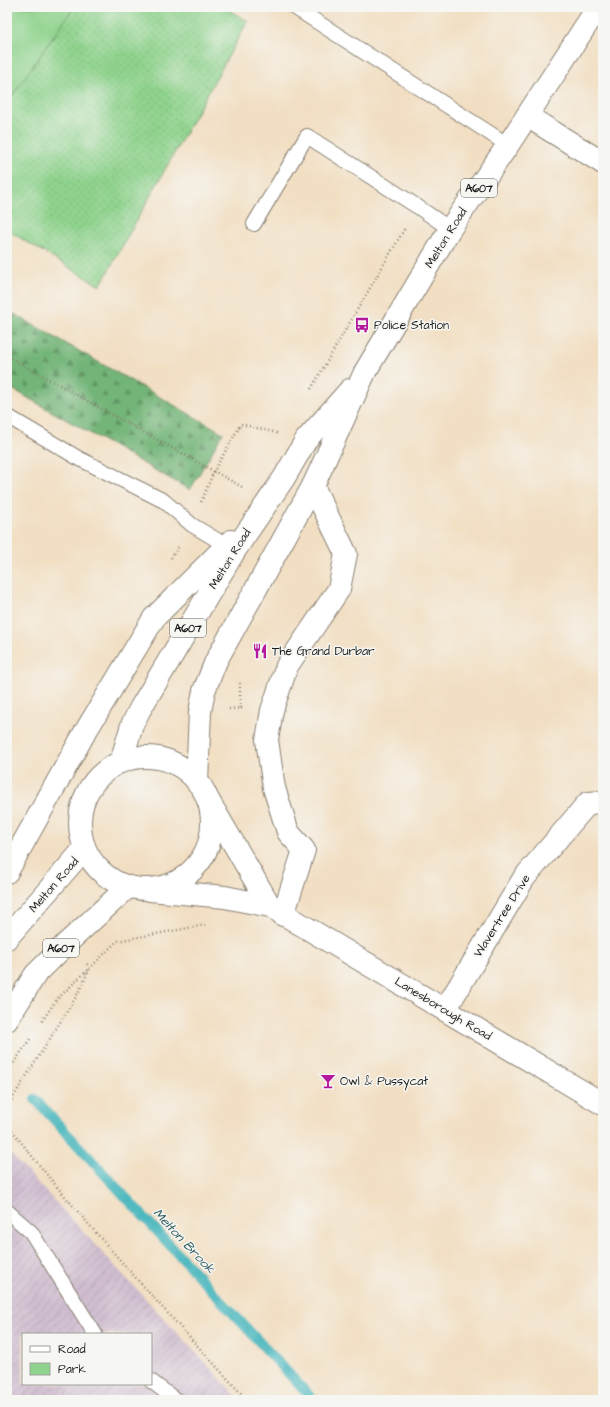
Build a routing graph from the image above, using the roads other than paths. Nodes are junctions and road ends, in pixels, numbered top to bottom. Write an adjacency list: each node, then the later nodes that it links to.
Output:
1 (294, 7): 4 (lane)
2 (598, 7): 3 (main road, Melton Road / A607)
3 (527, 116): 4 (main road, Melton Road / A607); 5 (main road)
4 (508, 145): 7 (main road, Melton Road / A607)
5 (603, 163)
6 (254, 224): 7 (lane)
7 (450, 230): 8 (main road, Melton Road / A607)
8 (365, 372): 10 (main road, Melton Road / A607); 11 (main road, Melton Road / A607)
9 (7, 416): 11 (lane)
10 (313, 486): 13 (main road, Melton Road / A607); 19 (main road)
11 (230, 548): 12 (main road, Melton Road / A607); 16 (main road)
12 (121, 762): 13 (main road, A607); 15 (main road, A607)
13 (202, 790): 18 (main road, A607); 19 (main road, Lanesborough Road)
14 (603, 802): 21 (main road, Wavertree Drive)
15 (84, 849): 17 (main road, A607); 20 (main road, Melton Road)
16 (7, 872)
17 (128, 887): 18 (main road, A607); 22 (main road, A607)
18 (150, 890): 19 (main road, Lanesborough Road)
19 (276, 910): 21 (main road, Lanesborough Road)
20 (7, 938)
21 (445, 1010): 23 (main road, Lanesborough Road)
22 (7, 1020)
23 (603, 1104)
24 (7, 1211): 25 (lane)
25 (94, 1333)
26 (152, 1382): 27 (lane)
27 (176, 1400)

